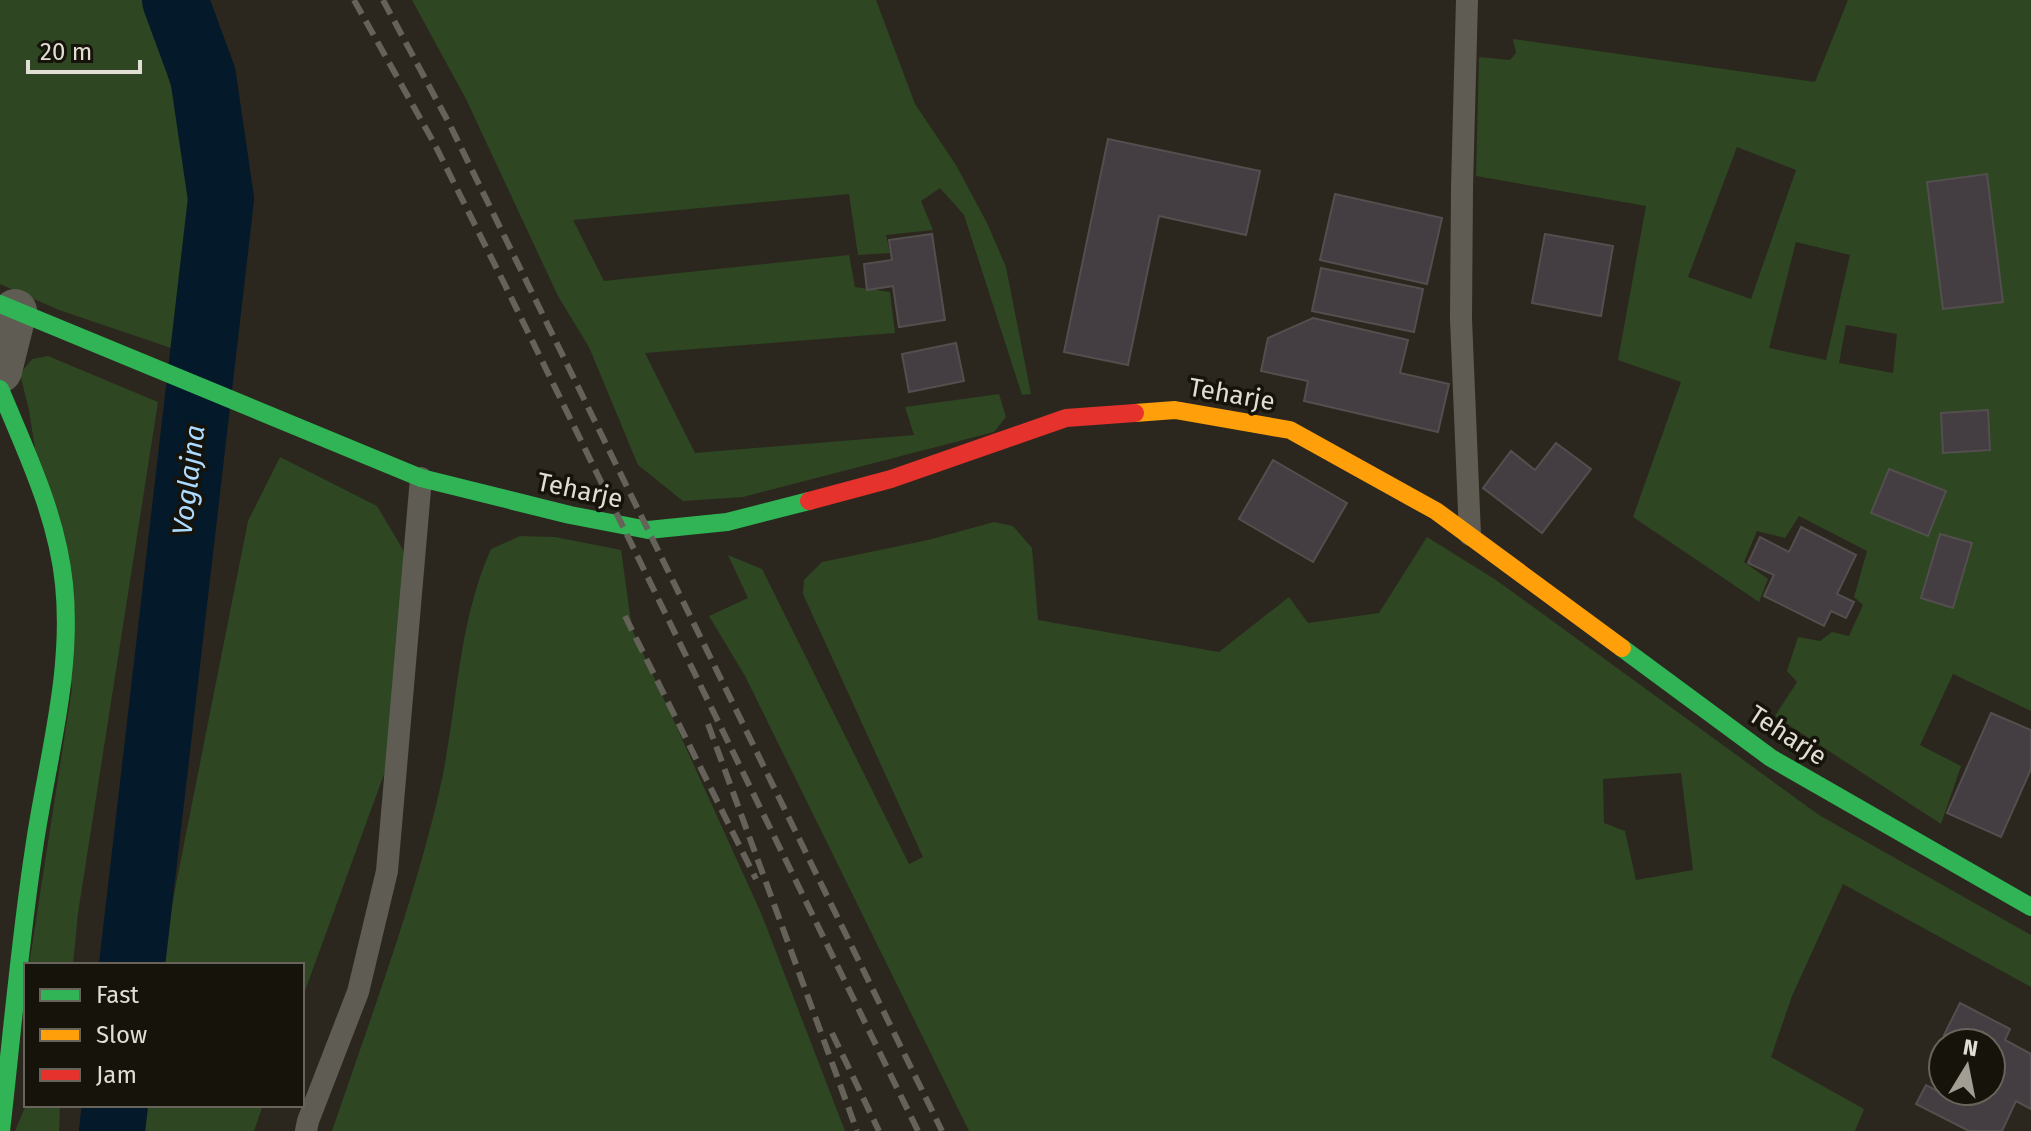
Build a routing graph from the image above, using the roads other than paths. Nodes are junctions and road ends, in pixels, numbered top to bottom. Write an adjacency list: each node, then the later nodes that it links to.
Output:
1 (1467, 0): 6 (lane)
2 (8, 308): 3 (street); 5 (street, Teharje)
3 (0, 371)
4 (0, 389): 8 (street)
5 (421, 478): 6 (street, Teharje); 10 (lane)
6 (1470, 536): 7 (street, Teharje)
7 (2031, 907)
8 (10, 958): 9 (street)
9 (1, 1131)
10 (306, 1131)

